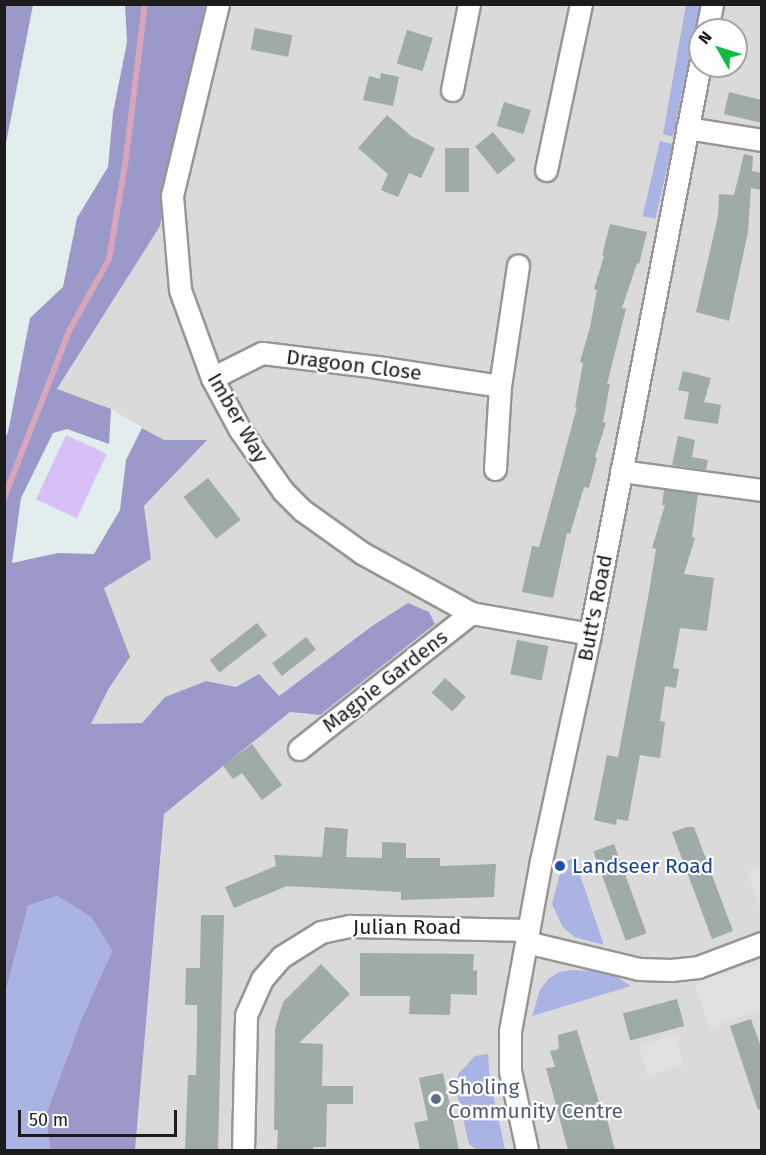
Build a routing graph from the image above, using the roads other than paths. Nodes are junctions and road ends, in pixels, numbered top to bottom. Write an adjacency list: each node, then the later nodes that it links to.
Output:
1 (218, 4): 10 (street, Imber Way)
2 (469, 4): 5 (street)
3 (581, 4): 8 (street)
4 (697, 78): 6 (street, Butt's Road)
5 (452, 90)
6 (687, 128): 7 (street); 13 (street, Butt's Road)
7 (762, 140)
8 (546, 170)
9 (518, 265): 11 (street)
10 (212, 378): 11 (street, Dragoon Close); 15 (street, Imber Way)
11 (500, 386): 12 (street)
12 (495, 469)
13 (621, 471): 14 (street); 16 (street, Butt's Road)
14 (762, 490)
15 (471, 613): 16 (street, Imber Way); 17 (street, Magpie Gardens)
16 (590, 634): 18 (street, Butt's Road)
17 (299, 749)
18 (527, 936): 19 (street); 20 (street, Julian Road); 21 (street, Butt's Road)
19 (762, 943)
20 (243, 1150)
21 (527, 1150)

